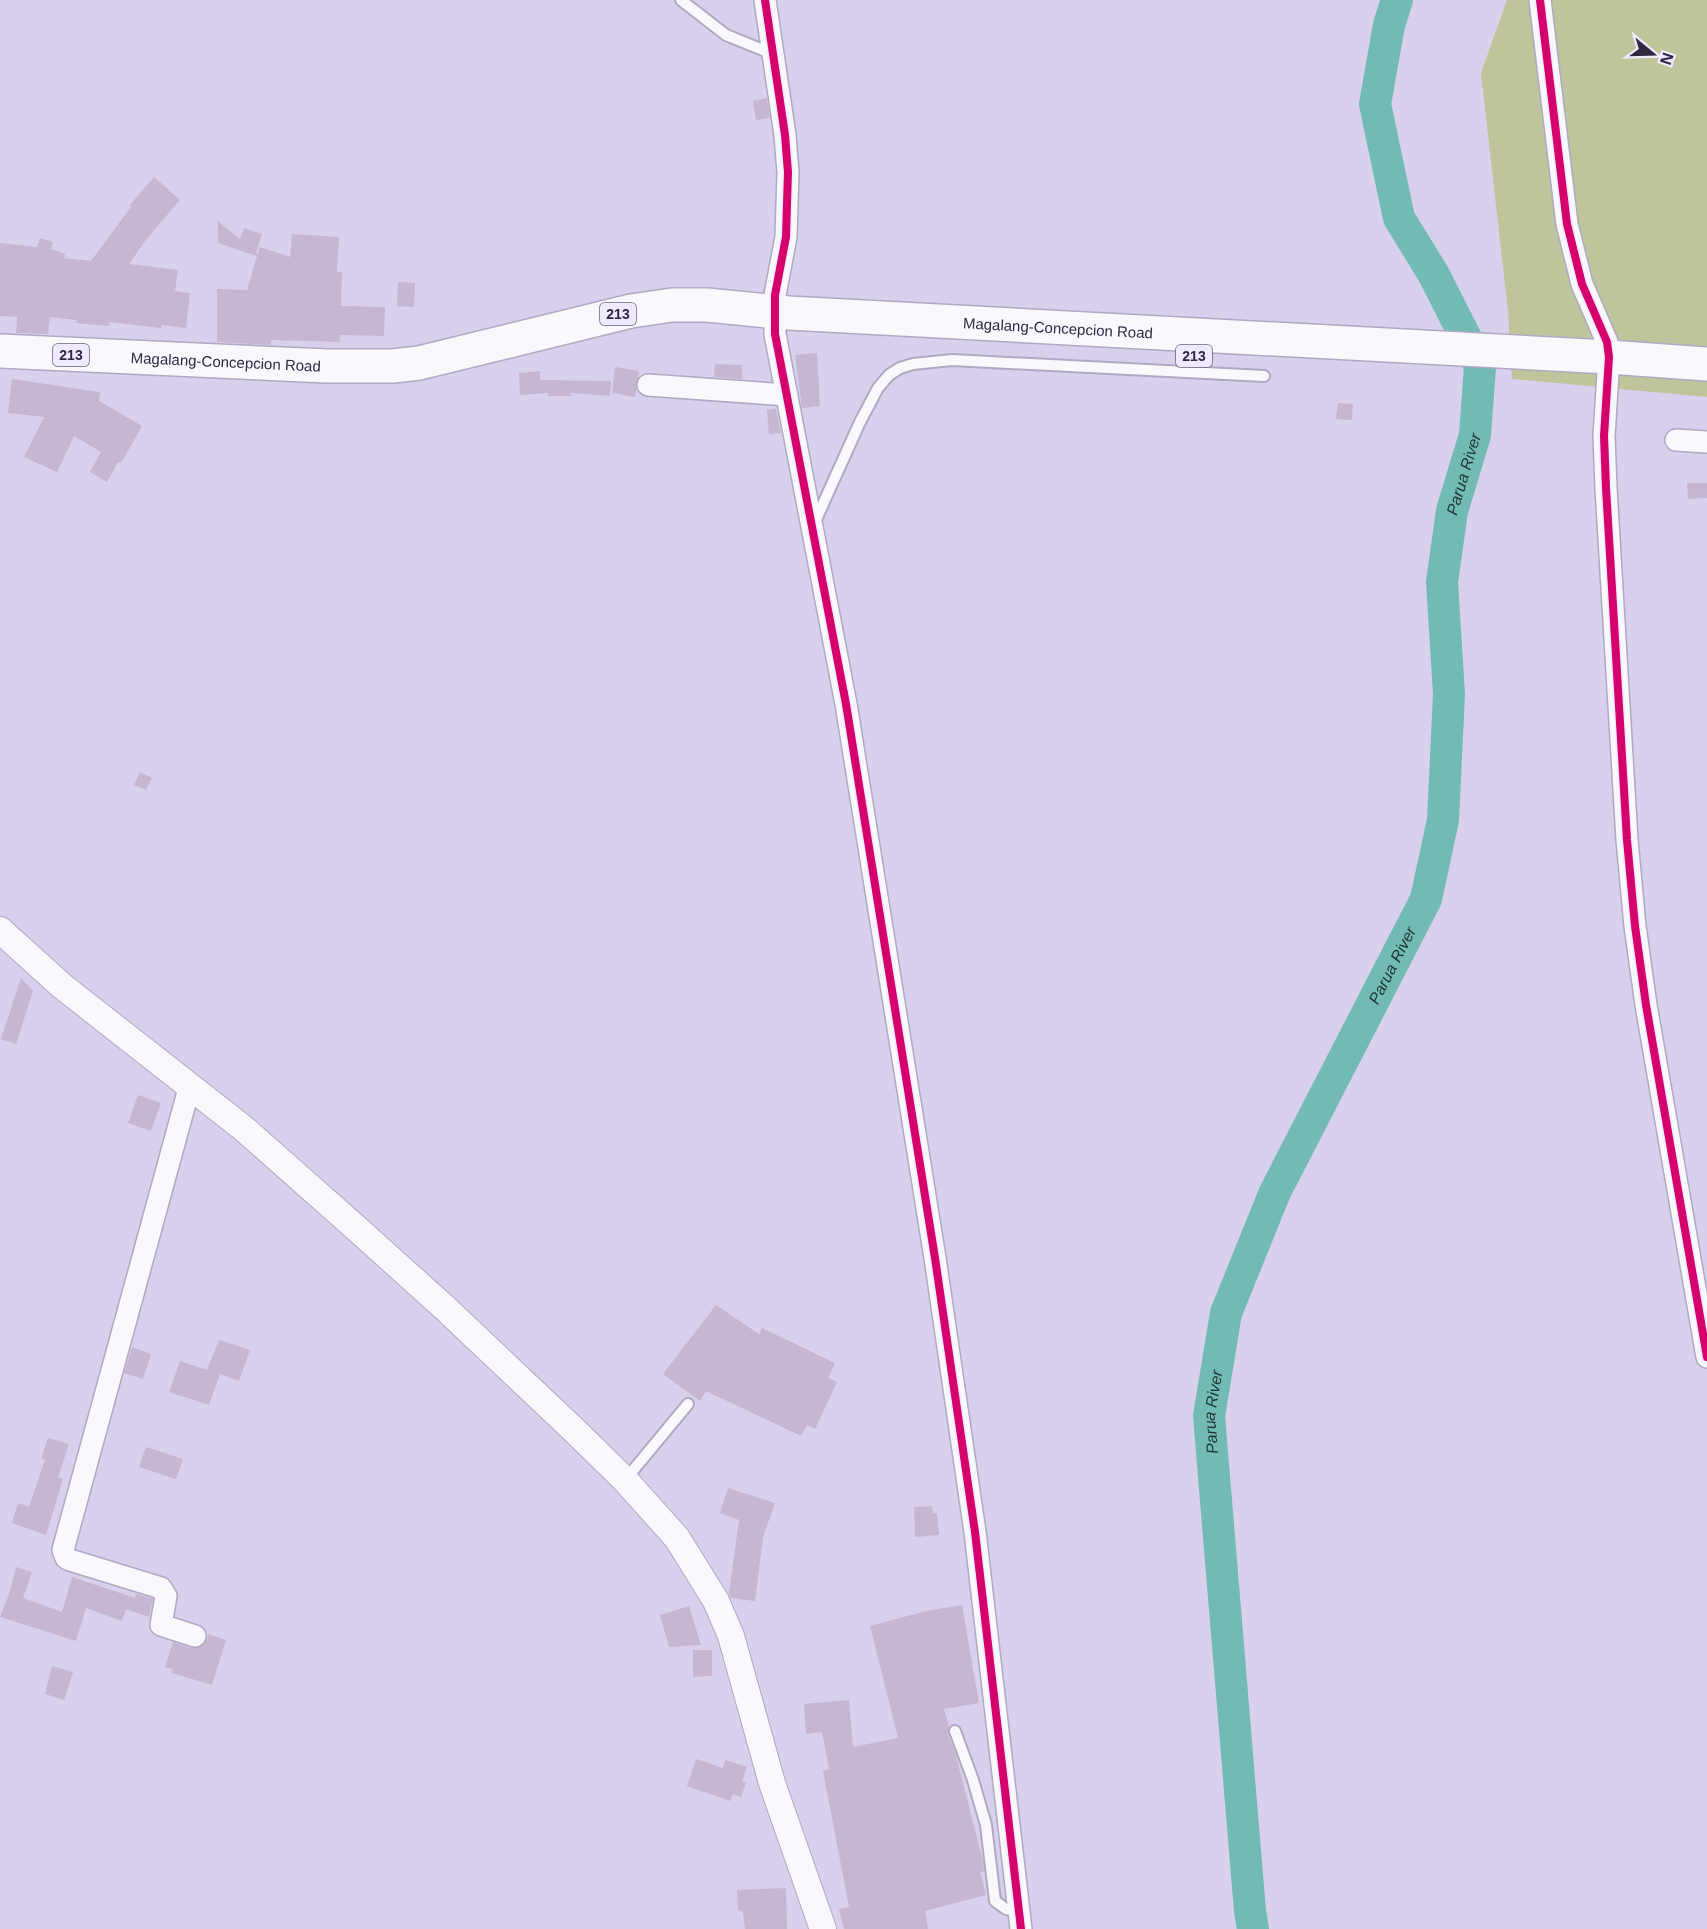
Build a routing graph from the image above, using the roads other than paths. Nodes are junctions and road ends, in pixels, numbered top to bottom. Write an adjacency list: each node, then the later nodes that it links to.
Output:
1 (681, 0): 4 (lane)
2 (765, 0): 4 (street)
3 (1540, 0): 8 (street)
4 (773, 54): 5 (street)
5 (782, 323): 6 (main road, Magalang-Concepcion Road / 213); 8 (main road, Magalang-Concepcion Road / 213); 12 (street)
6 (0, 351)
7 (1707, 364): 8 (main road, Magalang-Concepcion Road / 213)
8 (1605, 367): 9 (main road, Magalang-Concepcion Road / 213); 18 (street)
9 (1707, 370)
10 (1264, 376): 15 (lane)
11 (648, 385): 12 (street)
12 (787, 395): 15 (street)
13 (1676, 440): 14 (street)
14 (1707, 442)
15 (811, 530): 23 (street)
16 (0, 930): 17 (street)
17 (190, 1085): 20 (street); 21 (street)
18 (1707, 1357)
19 (688, 1404): 20 (lane)
20 (626, 1480): 24 (street)
21 (195, 1636)
22 (955, 1731): 23 (lane)
23 (1020, 1920)
24 (823, 1929)

